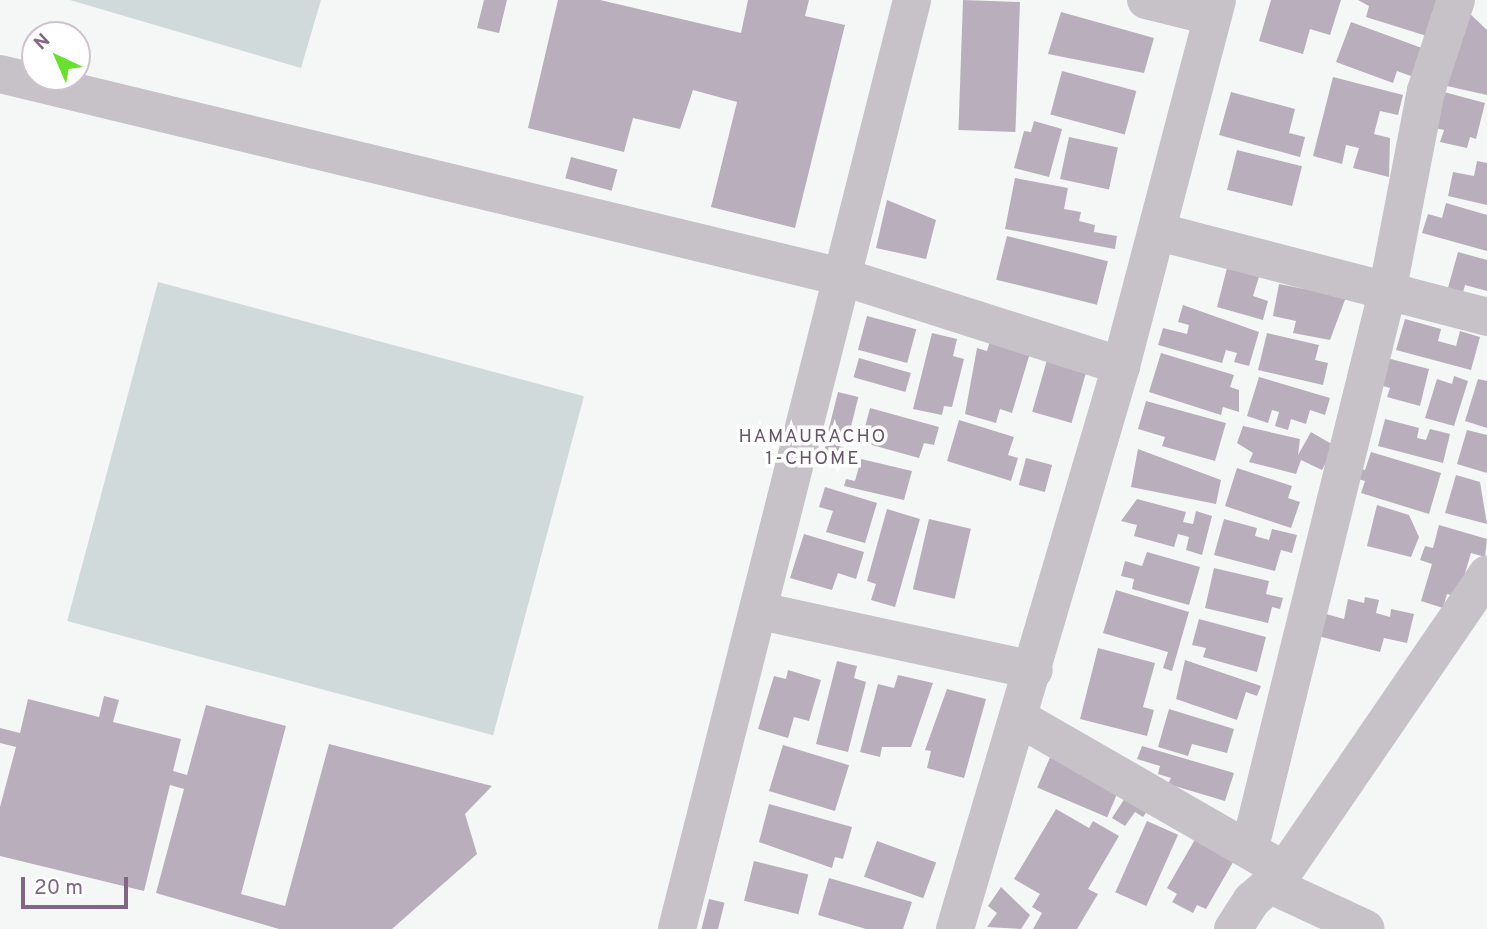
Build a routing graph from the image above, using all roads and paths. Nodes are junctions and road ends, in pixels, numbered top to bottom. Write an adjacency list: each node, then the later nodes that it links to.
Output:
1 (912, 0): 7 (street)
2 (1146, 0): 4 (street)
3 (1456, 0): 8 (street)
4 (1214, 8): 6 (street)
5 (0, 74): 7 (street)
6 (1159, 232): 8 (street); 10 (street)
7 (846, 278): 10 (street); 12 (street)
8 (1387, 293): 9 (street); 15 (street)
9 (1487, 317)
10 (1121, 366): 13 (street)
11 (1487, 575): 16 (street)
12 (760, 611): 13 (street); 17 (street)
13 (1034, 670): 14 (street)
14 (1019, 718): 15 (street); 18 (street)
15 (1250, 847): 16 (street)
16 (1278, 880): 19 (street); 20 (street)
17 (677, 929)
18 (955, 929)
19 (1233, 929)
20 (1366, 929)

